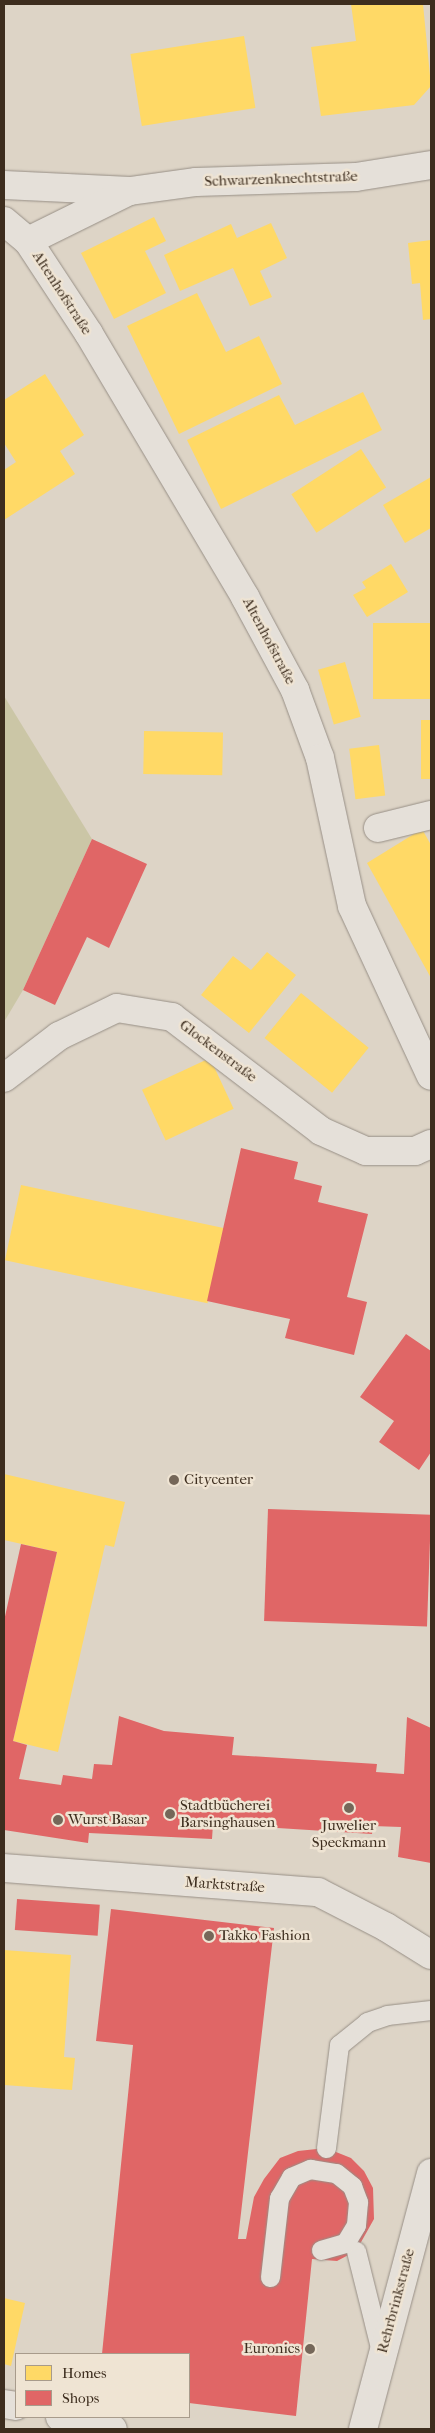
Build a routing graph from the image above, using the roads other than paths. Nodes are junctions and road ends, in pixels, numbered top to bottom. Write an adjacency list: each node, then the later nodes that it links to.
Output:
1 (431, 164): 3 (street, Schwarzenknechtstraße)
2 (4, 185): 3 (street, Schwarzenknechtstraße)
3 (130, 190): 5 (street, Schwarzenknechtstraße)
4 (4, 220): 5 (street, Altenhofstraße)
5 (28, 241): 8 (street, Altenhofstraße)
6 (431, 815): 7 (street)
7 (378, 828)
8 (431, 1076)
9 (4, 1078): 10 (street, Glockenstraße)
10 (431, 1144)
11 (4, 1868): 12 (street, Marktstraße)
12 (431, 1955)
13 (431, 2010): 14 (lane)
14 (326, 2148)
15 (431, 2173): 19 (street, Rehrbrinkstraße)
16 (322, 2250): 18 (lane)
17 (356, 2251): 19 (lane)
18 (270, 2277)
19 (382, 2352): 22 (street, Rehrbrinkstraße)
20 (64, 2418): 21 (street)
21 (113, 2429)
22 (363, 2429)

